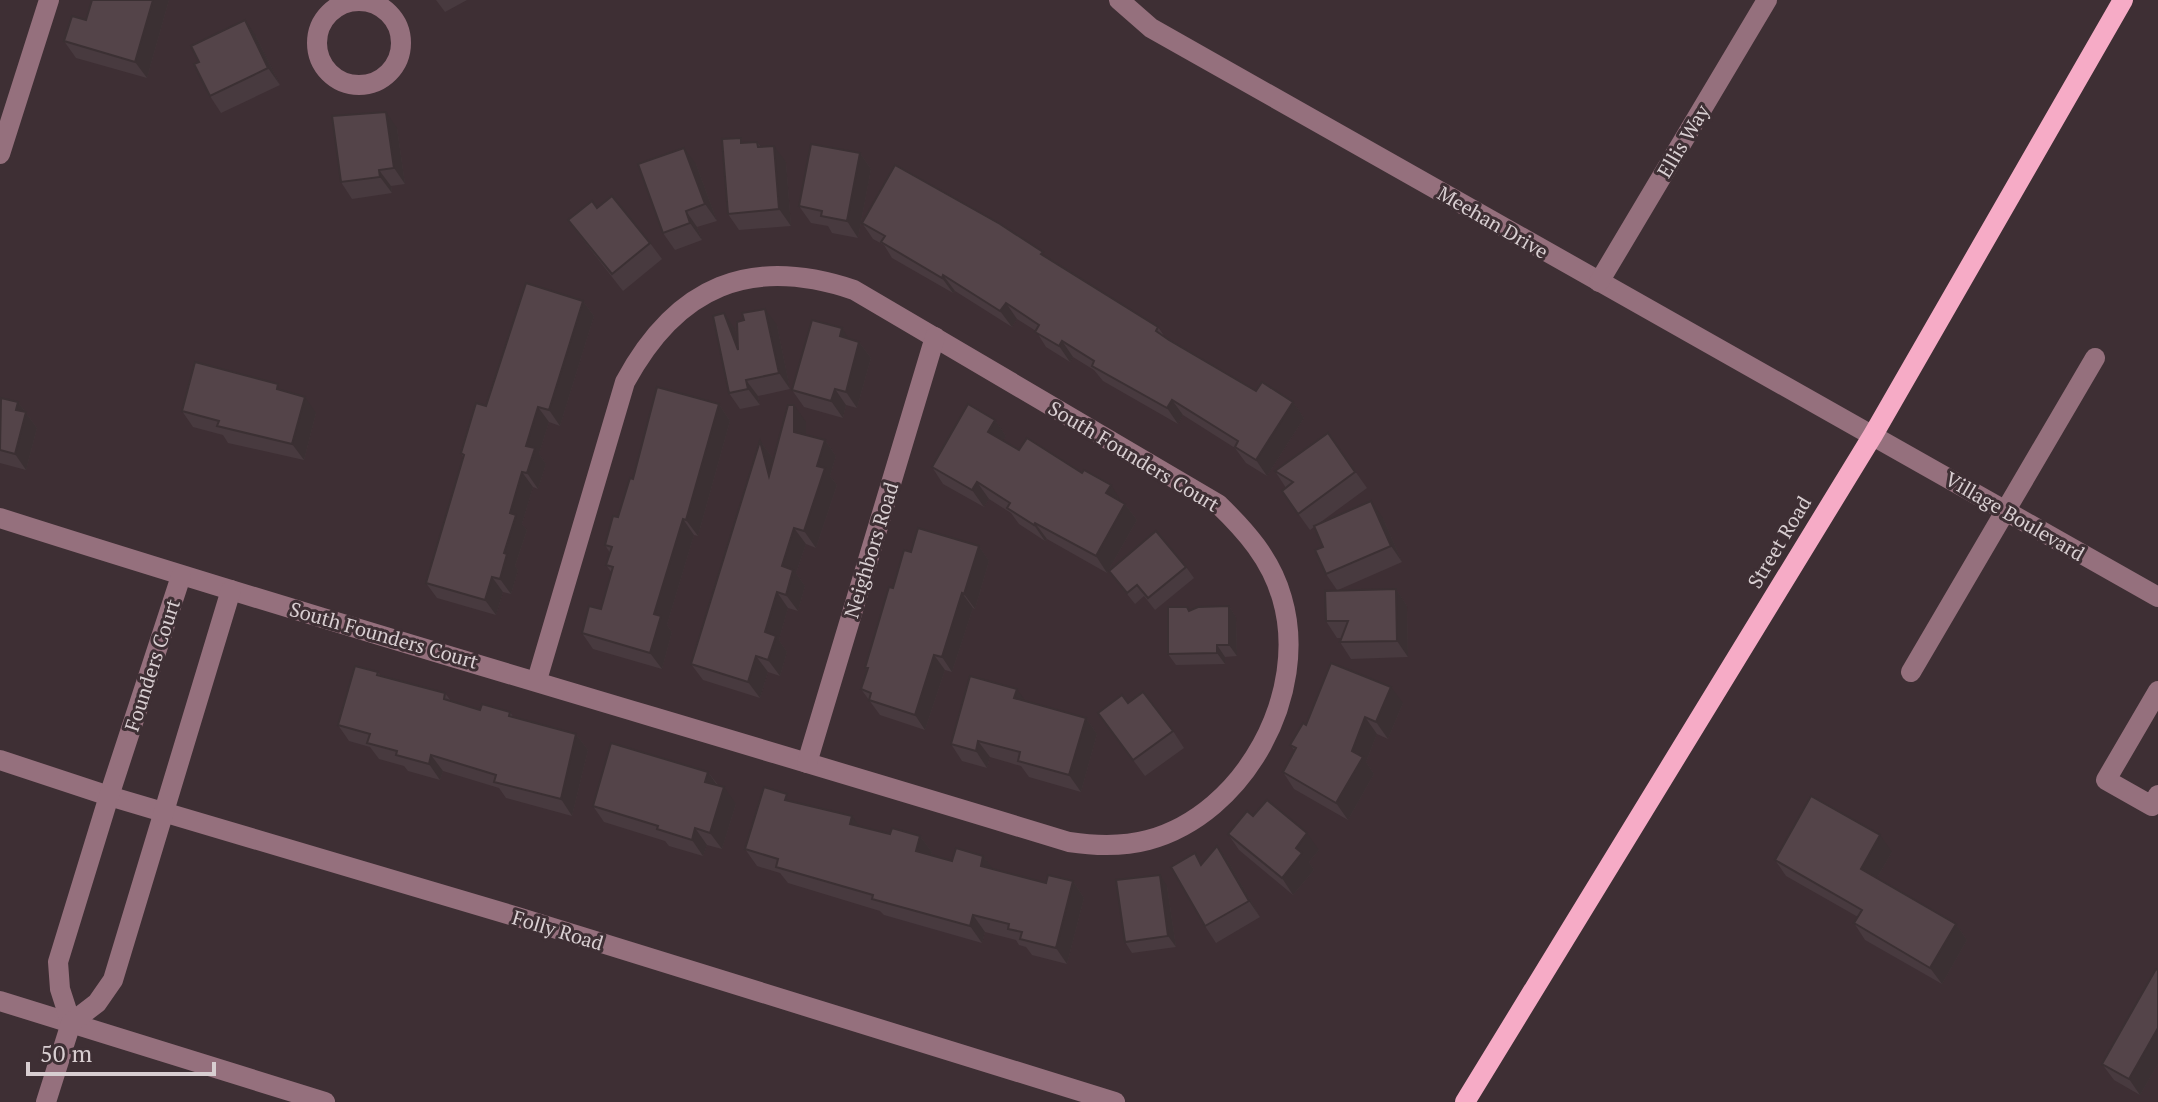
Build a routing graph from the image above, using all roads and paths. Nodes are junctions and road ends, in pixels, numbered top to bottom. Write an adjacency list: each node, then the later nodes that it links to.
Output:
1 (49, 0): 6 (street)
2 (1119, 0): 7 (street, Meehan Drive)
3 (1767, 0): 7 (street, Ellis Way)
4 (2123, 0): 10 (main road, Street Road)
5 (334, 3): 5 (street)
6 (0, 154)
7 (1599, 282): 10 (street, Meehan Drive)
8 (935, 337): 17 (street, South Founders Court); 20 (street, Neighbors Road); 20 (street, South Founders Court)
9 (2095, 358): 11 (street)
10 (1873, 435): 11 (street, Village Boulevard); 29 (main road, Street Road)
11 (2004, 509): 15 (street, Village Boulevard); 16 (street)
12 (0, 518): 13 (street)
13 (181, 576): 14 (street, Founders Court); 22 (street, Founders Court)
14 (231, 590): 17 (street, South Founders Court); 23 (street)
15 (2158, 597)
16 (1911, 672)
17 (537, 680): 20 (street, South Founders Court)
18 (2158, 691): 21 (street)
19 (0, 760): 22 (street, Folly Road)
20 (807, 763)
21 (2158, 795)
22 (109, 796): 23 (street, Folly Road); 25 (street, Founders Court)
23 (165, 812): 25 (street); 28 (street, Folly Road)
24 (0, 1001): 25 (street)
25 (71, 1023): 26 (street); 27 (street)
26 (46, 1102)
27 (325, 1102)
28 (1115, 1102)
29 (1465, 1102)

